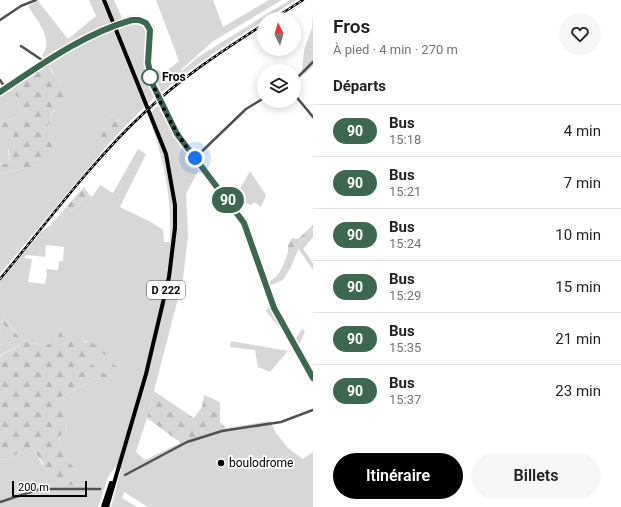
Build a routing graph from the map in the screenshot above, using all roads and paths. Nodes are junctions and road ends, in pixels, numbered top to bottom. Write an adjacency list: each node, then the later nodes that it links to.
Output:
1 (36, 0): 3 (street)
2 (104, 0): 19 (highway, D 222)
3 (0, 20)
4 (21, 46): 5 (street)
5 (44, 62): 9 (street); 14 (street)
6 (313, 62): 7 (street)
7 (301, 74)
8 (0, 80): 9 (street)
9 (5, 88): 10 (street)
10 (0, 92)
11 (257, 102): 14 (street)
12 (301, 102): 13 (street)
13 (313, 117)
14 (195, 158): 16 (street)
15 (313, 370): 16 (street)
16 (310, 372): 17 (street)
17 (313, 378)
18 (313, 410): 20 (street)
19 (118, 466): 23 (highway, D 222); 24 (highway, D 222)
20 (125, 475)
21 (100, 489): 22 (street)
22 (0, 502)
23 (103, 507)
24 (107, 507)

